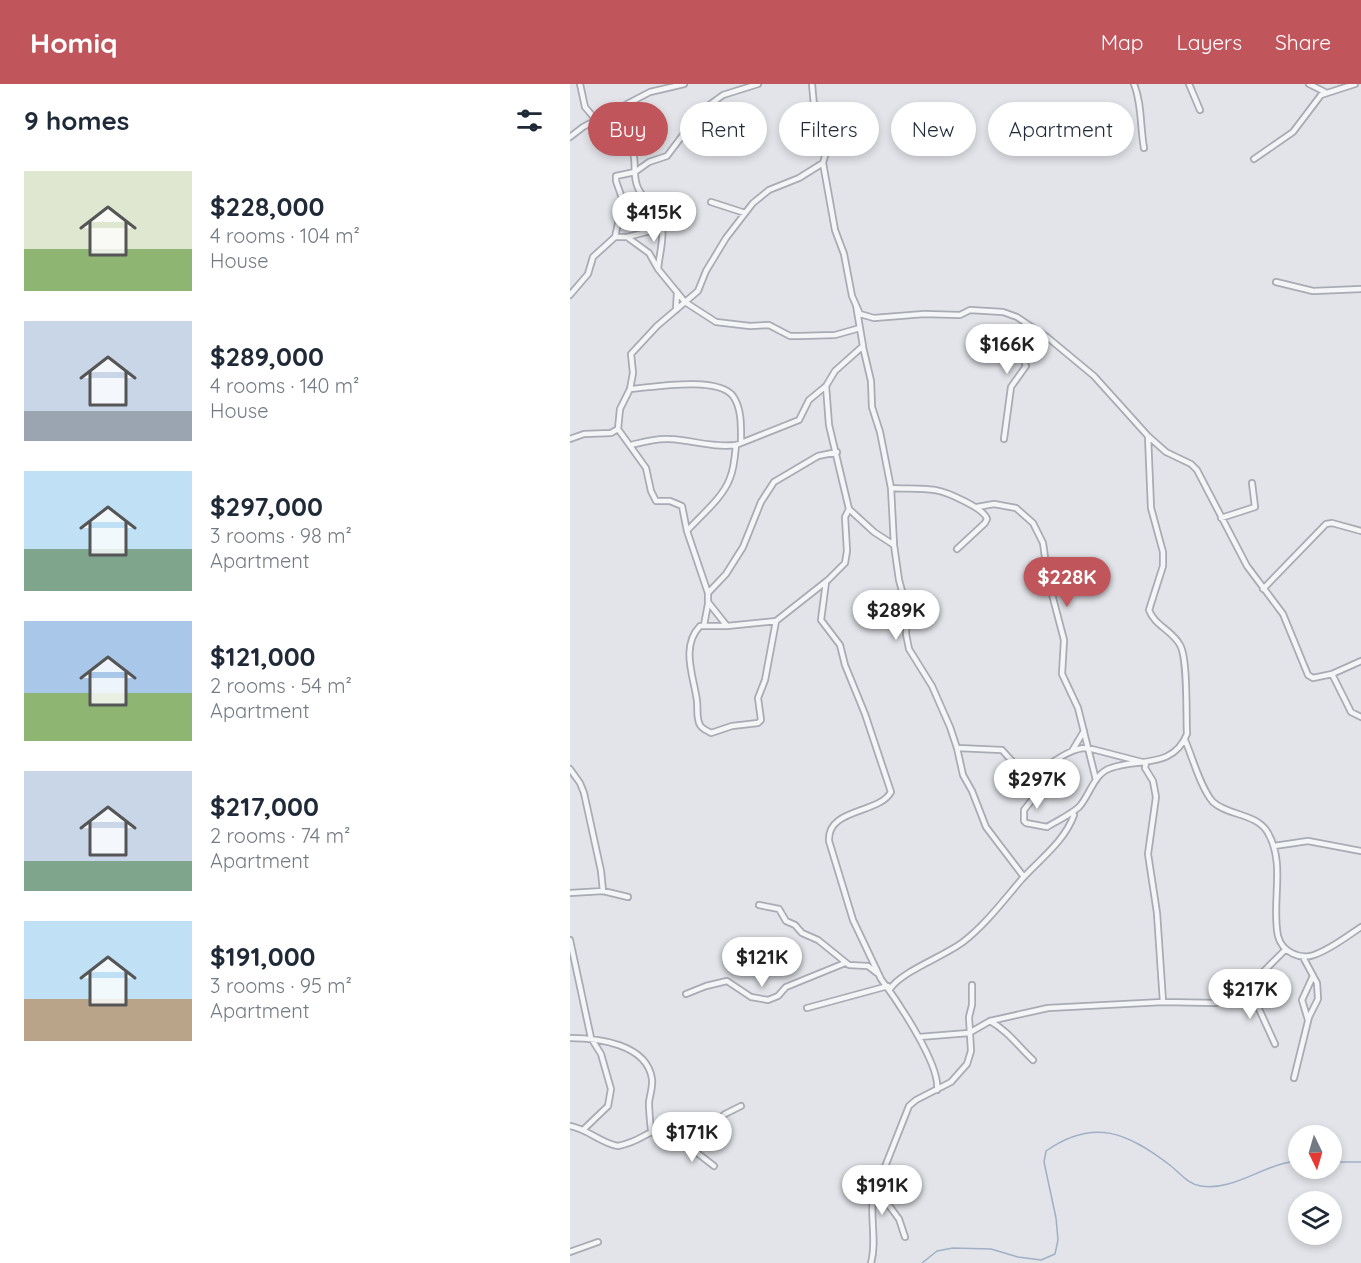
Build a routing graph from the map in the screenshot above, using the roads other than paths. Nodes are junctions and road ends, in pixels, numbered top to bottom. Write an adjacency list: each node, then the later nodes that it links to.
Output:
1 (580, 84): 12 (street)
2 (684, 84): 10 (street)
3 (758, 84): 19 (street)
4 (813, 84): 18 (street)
5 (1134, 84): 15 (street)
6 (1189, 84): 11 (street)
7 (1309, 84): 9 (street)
8 (1355, 84): 9 (street)
9 (1324, 93): 17 (street)
10 (631, 102)
11 (1200, 110)
12 (588, 111)
13 (588, 126): 14 (street)
14 (570, 138)
15 (1144, 148)
16 (634, 156): 19 (street)
17 (1254, 159)
18 (823, 164): 21 (street); 31 (street)
19 (635, 172): 22 (street); 23 (street)
20 (711, 202): 21 (street)
21 (745, 213): 30 (street)
22 (663, 228): 24 (street); 25 (street)
23 (615, 237): 24 (street); 29 (street)
24 (627, 237): 25 (street)
25 (658, 269): 28 (street)
26 (1276, 282): 27 (street)
27 (1361, 289)
28 (676, 292): 30 (street); 32 (street)
29 (570, 295)
30 (686, 302): 32 (street); 33 (street)
31 (856, 305): 33 (street); 34 (street)
32 (675, 311): 37 (street)
33 (860, 328): 35 (street)
34 (1047, 337): 39 (street); 41 (street)
35 (863, 346): 36 (street); 47 (street)
36 (826, 386): 42 (street); 45 (street)
37 (630, 389): 38 (street); 42 (street)
38 (618, 429): 40 (street); 43 (street)
39 (1148, 436): 50 (street); 66 (street)
40 (570, 440)
41 (1004, 440)
42 (741, 441): 44 (street)
43 (631, 445): 44 (street); 51 (street)
44 (736, 445): 51 (street)
45 (837, 452): 49 (street); 57 (street)
46 (1252, 483): 50 (street)
47 (891, 489): 48 (street); 53 (street)
48 (977, 507): 54 (street); 65 (street)
49 (849, 509): 53 (street); 55 (street)
50 (1221, 518): 56 (street)
51 (687, 531): 57 (street)
52 (1361, 531): 56 (street)
53 (894, 544): 67 (street)
54 (957, 549)
55 (828, 580): 59 (street); 87 (street)
56 (1263, 589): 63 (street)
57 (708, 593): 58 (street)
58 (708, 602): 60 (street); 61 (street)
59 (776, 621): 60 (street); 61 (street)
60 (704, 625): 61 (street)
61 (727, 626)
62 (1361, 661): 63 (street)
63 (1332, 674): 64 (street)
64 (1361, 717)
65 (1084, 731): 68 (street); 69 (street)
66 (1185, 740): 70 (street); 75 (street)
67 (957, 748): 72 (street); 77 (street)
68 (1088, 748): 69 (street); 70 (street); 73 (street)
69 (1070, 753): 72 (street)
70 (1146, 763): 73 (street); 93 (street)
71 (570, 769): 78 (street)
72 (1042, 769): 73 (street)
73 (1096, 780)
74 (1074, 815): 77 (street)
75 (1274, 846): 76 (street); 84 (street)
76 (1361, 851)
77 (1024, 877): 91 (street)
78 (603, 891): 79 (street); 80 (street)
79 (570, 893)
80 (628, 897)
81 (759, 905): 86 (street)
82 (1361, 927): 85 (street)
83 (570, 940): 100 (street)
84 (1286, 949): 85 (street); 90 (street)
85 (1303, 957): 88 (street)
86 (845, 963): 87 (street); 92 (street)
87 (879, 975): 91 (street)
88 (1313, 975): 96 (street); 96 (street)
89 (972, 985): 97 (street)
90 (1248, 985): 93 (street); 101 (street)
91 (889, 988): 94 (street); 98 (street)
92 (686, 994)
93 (1163, 1002): 95 (street)
94 (807, 1008)
95 (990, 1021): 97 (street); 102 (street)
96 (1308, 1021): 103 (street)
97 (969, 1033): 98 (street); 104 (street)
98 (919, 1037): 104 (street)
99 (570, 1038): 100 (street)
100 (591, 1038): 107 (street); 108 (street)
101 (1275, 1044)
102 (1033, 1060)
103 (1294, 1078)
104 (937, 1090): 111 (street)
105 (741, 1106): 109 (street)
106 (570, 1126): 107 (street)
107 (584, 1129): 108 (street)
108 (651, 1130): 109 (street)
109 (689, 1141): 110 (street)
110 (714, 1166)
111 (876, 1188): 112 (street); 115 (street)
112 (904, 1237)
113 (598, 1242): 114 (street)
114 (570, 1252)
115 (872, 1263)

